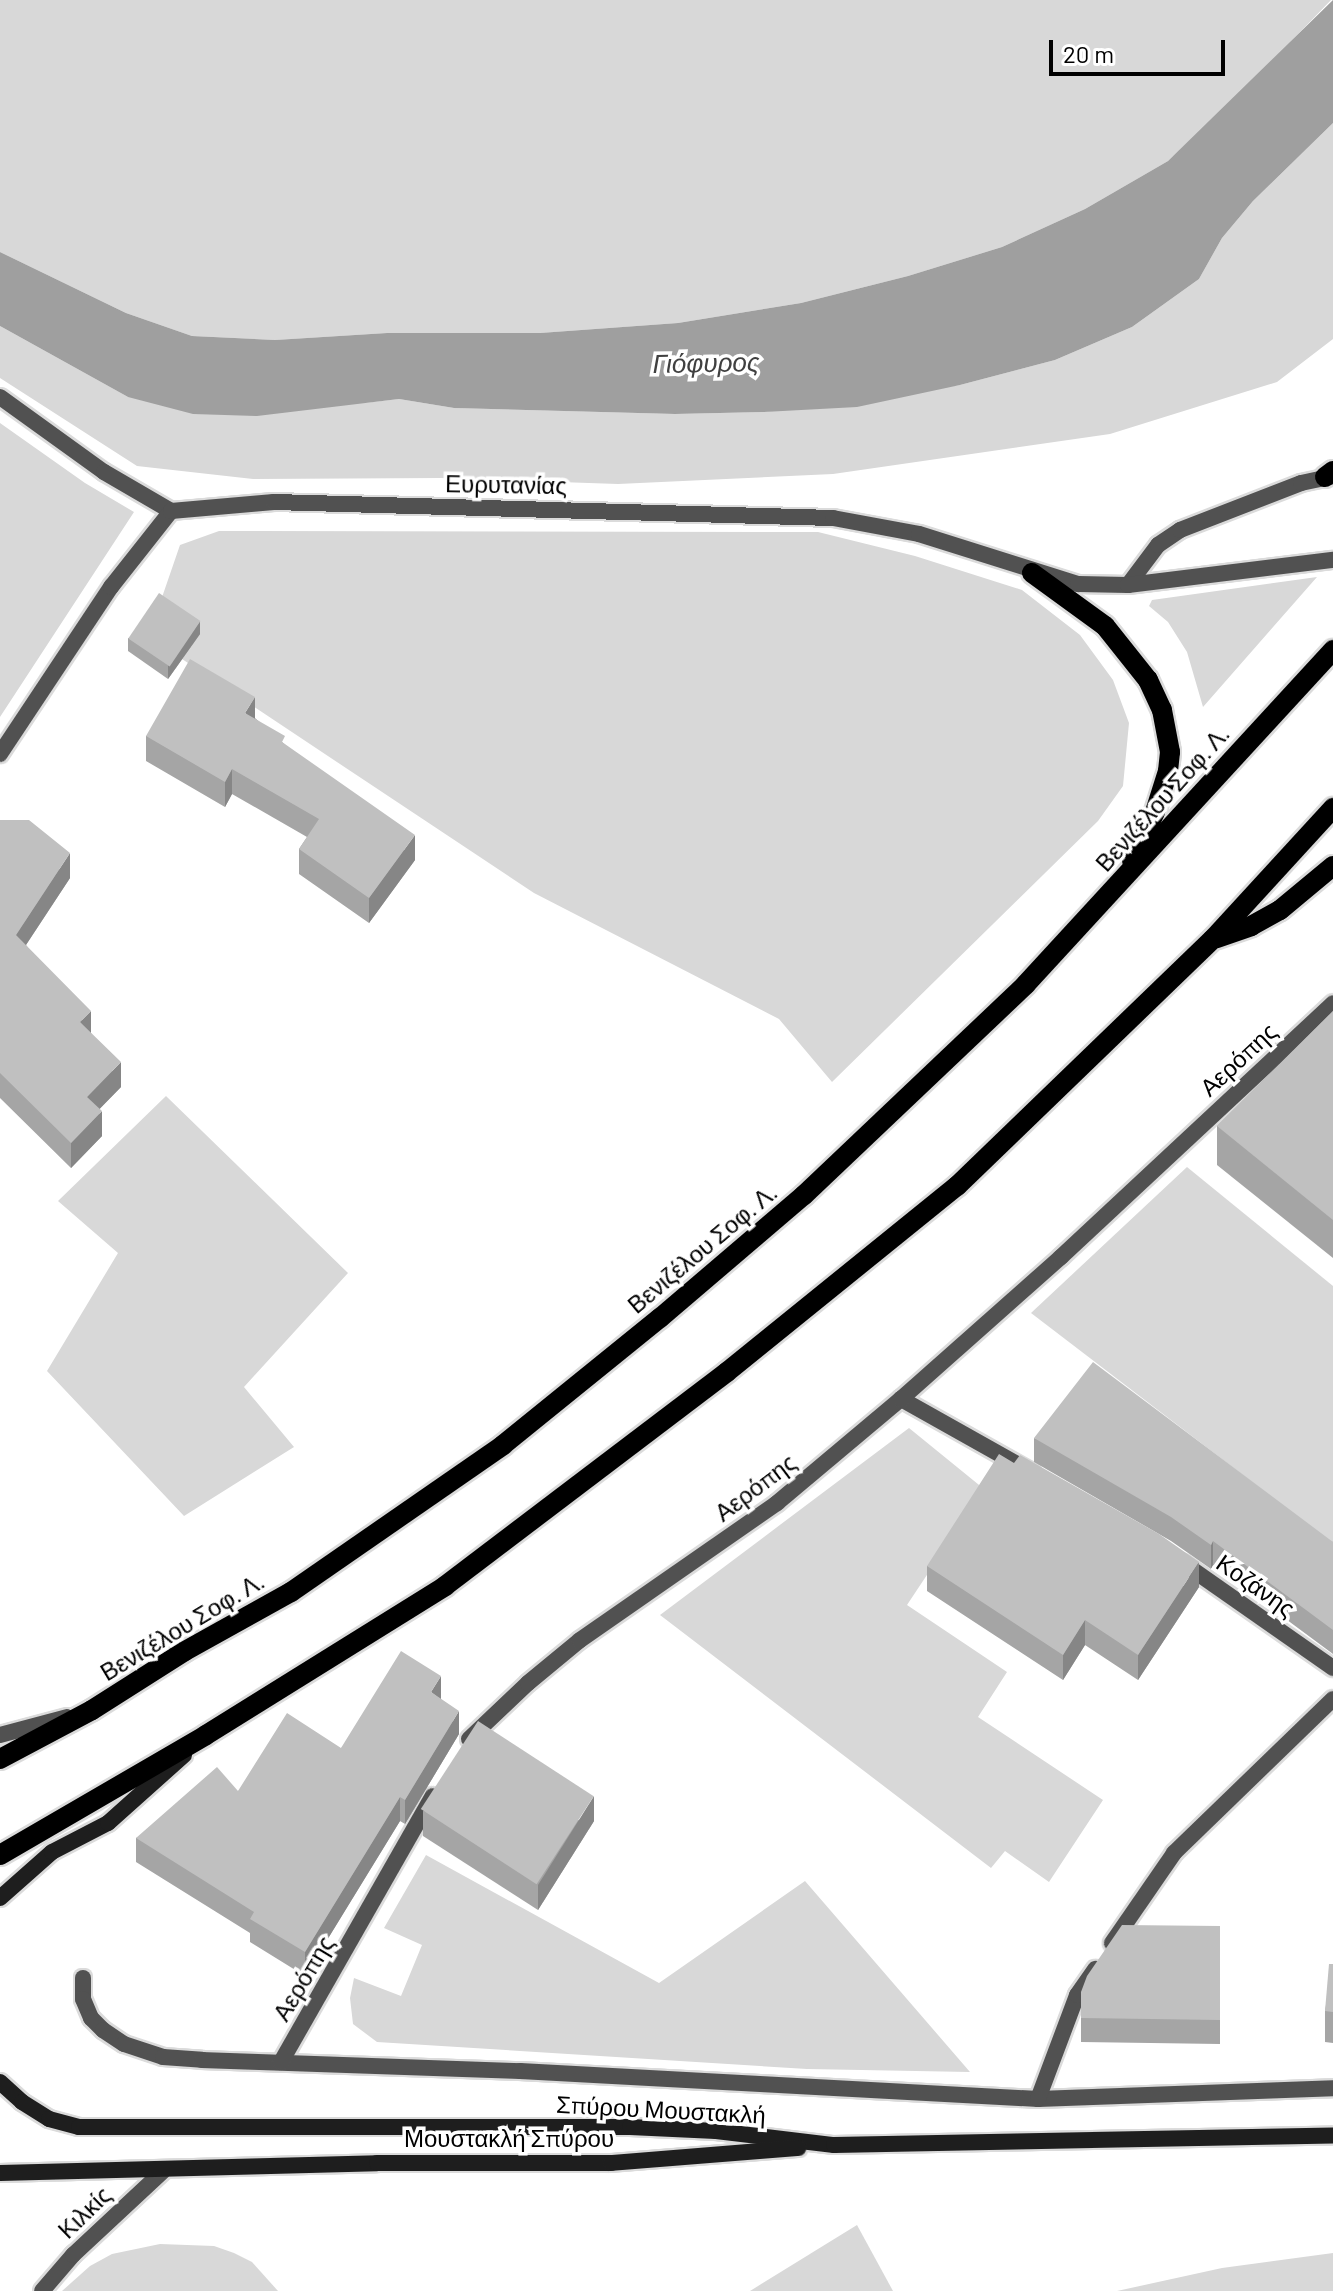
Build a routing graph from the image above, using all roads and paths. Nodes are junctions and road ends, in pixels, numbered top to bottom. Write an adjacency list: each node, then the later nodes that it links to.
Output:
1 (0, 397): 3 (street)
2 (1330, 475): 6 (street)
3 (171, 511): 5 (street, Ευρυτανίας); 8 (street)
4 (1333, 560): 6 (street, Ευρυτανίας)
5 (1032, 573): 6 (street, Ευρυτανίας); 11 (main road)
6 (1128, 585)
7 (1333, 650): 11 (main road, Βενιζέλου Σοφ. Λ.)
8 (2, 744)
9 (1333, 808): 12 (main road)
10 (1333, 866): 12 (main road)
11 (1124, 879): 19 (main road, Βενιζέλου Σοφ. Λ.)
12 (1213, 939): 21 (main road)
13 (1333, 1003): 14 (street, Αερόπης)
14 (901, 1399): 15 (street); 22 (street, Αερόπης)
15 (1042, 1478)
16 (1165, 1550): 17 (street, Κοζάνης)
17 (1333, 1668)
18 (1333, 1699): 31 (street)
19 (92, 1710): 20 (street); 23 (main road, Βενιζέλου Σοφ. Λ.)
20 (0, 1735)
21 (206, 1735): 25 (main road); 26 (main road)
22 (461, 1751)
23 (0, 1759)
24 (440, 1785): 28 (street, Αερόπης)
25 (0, 1855)
26 (0, 1898)
27 (83, 1978): 28 (street, Σπύρου Μουστακλή)
28 (281, 2062): 31 (street, Σπύρου Μουστακλή)
29 (0, 2082): 33 (main road, Σπύρου Μουστακλή)
30 (1333, 2088): 31 (street, Σπύρου Μουστακλή)
31 (1038, 2099)
32 (1333, 2135): 33 (main road, Σπύρου Μουστακλή)
33 (834, 2145): 34 (main road, Μουστακλή Σπύρου)
34 (163, 2171): 35 (main road); 36 (street, Κιλκίς)
35 (0, 2173)
36 (42, 2291)

